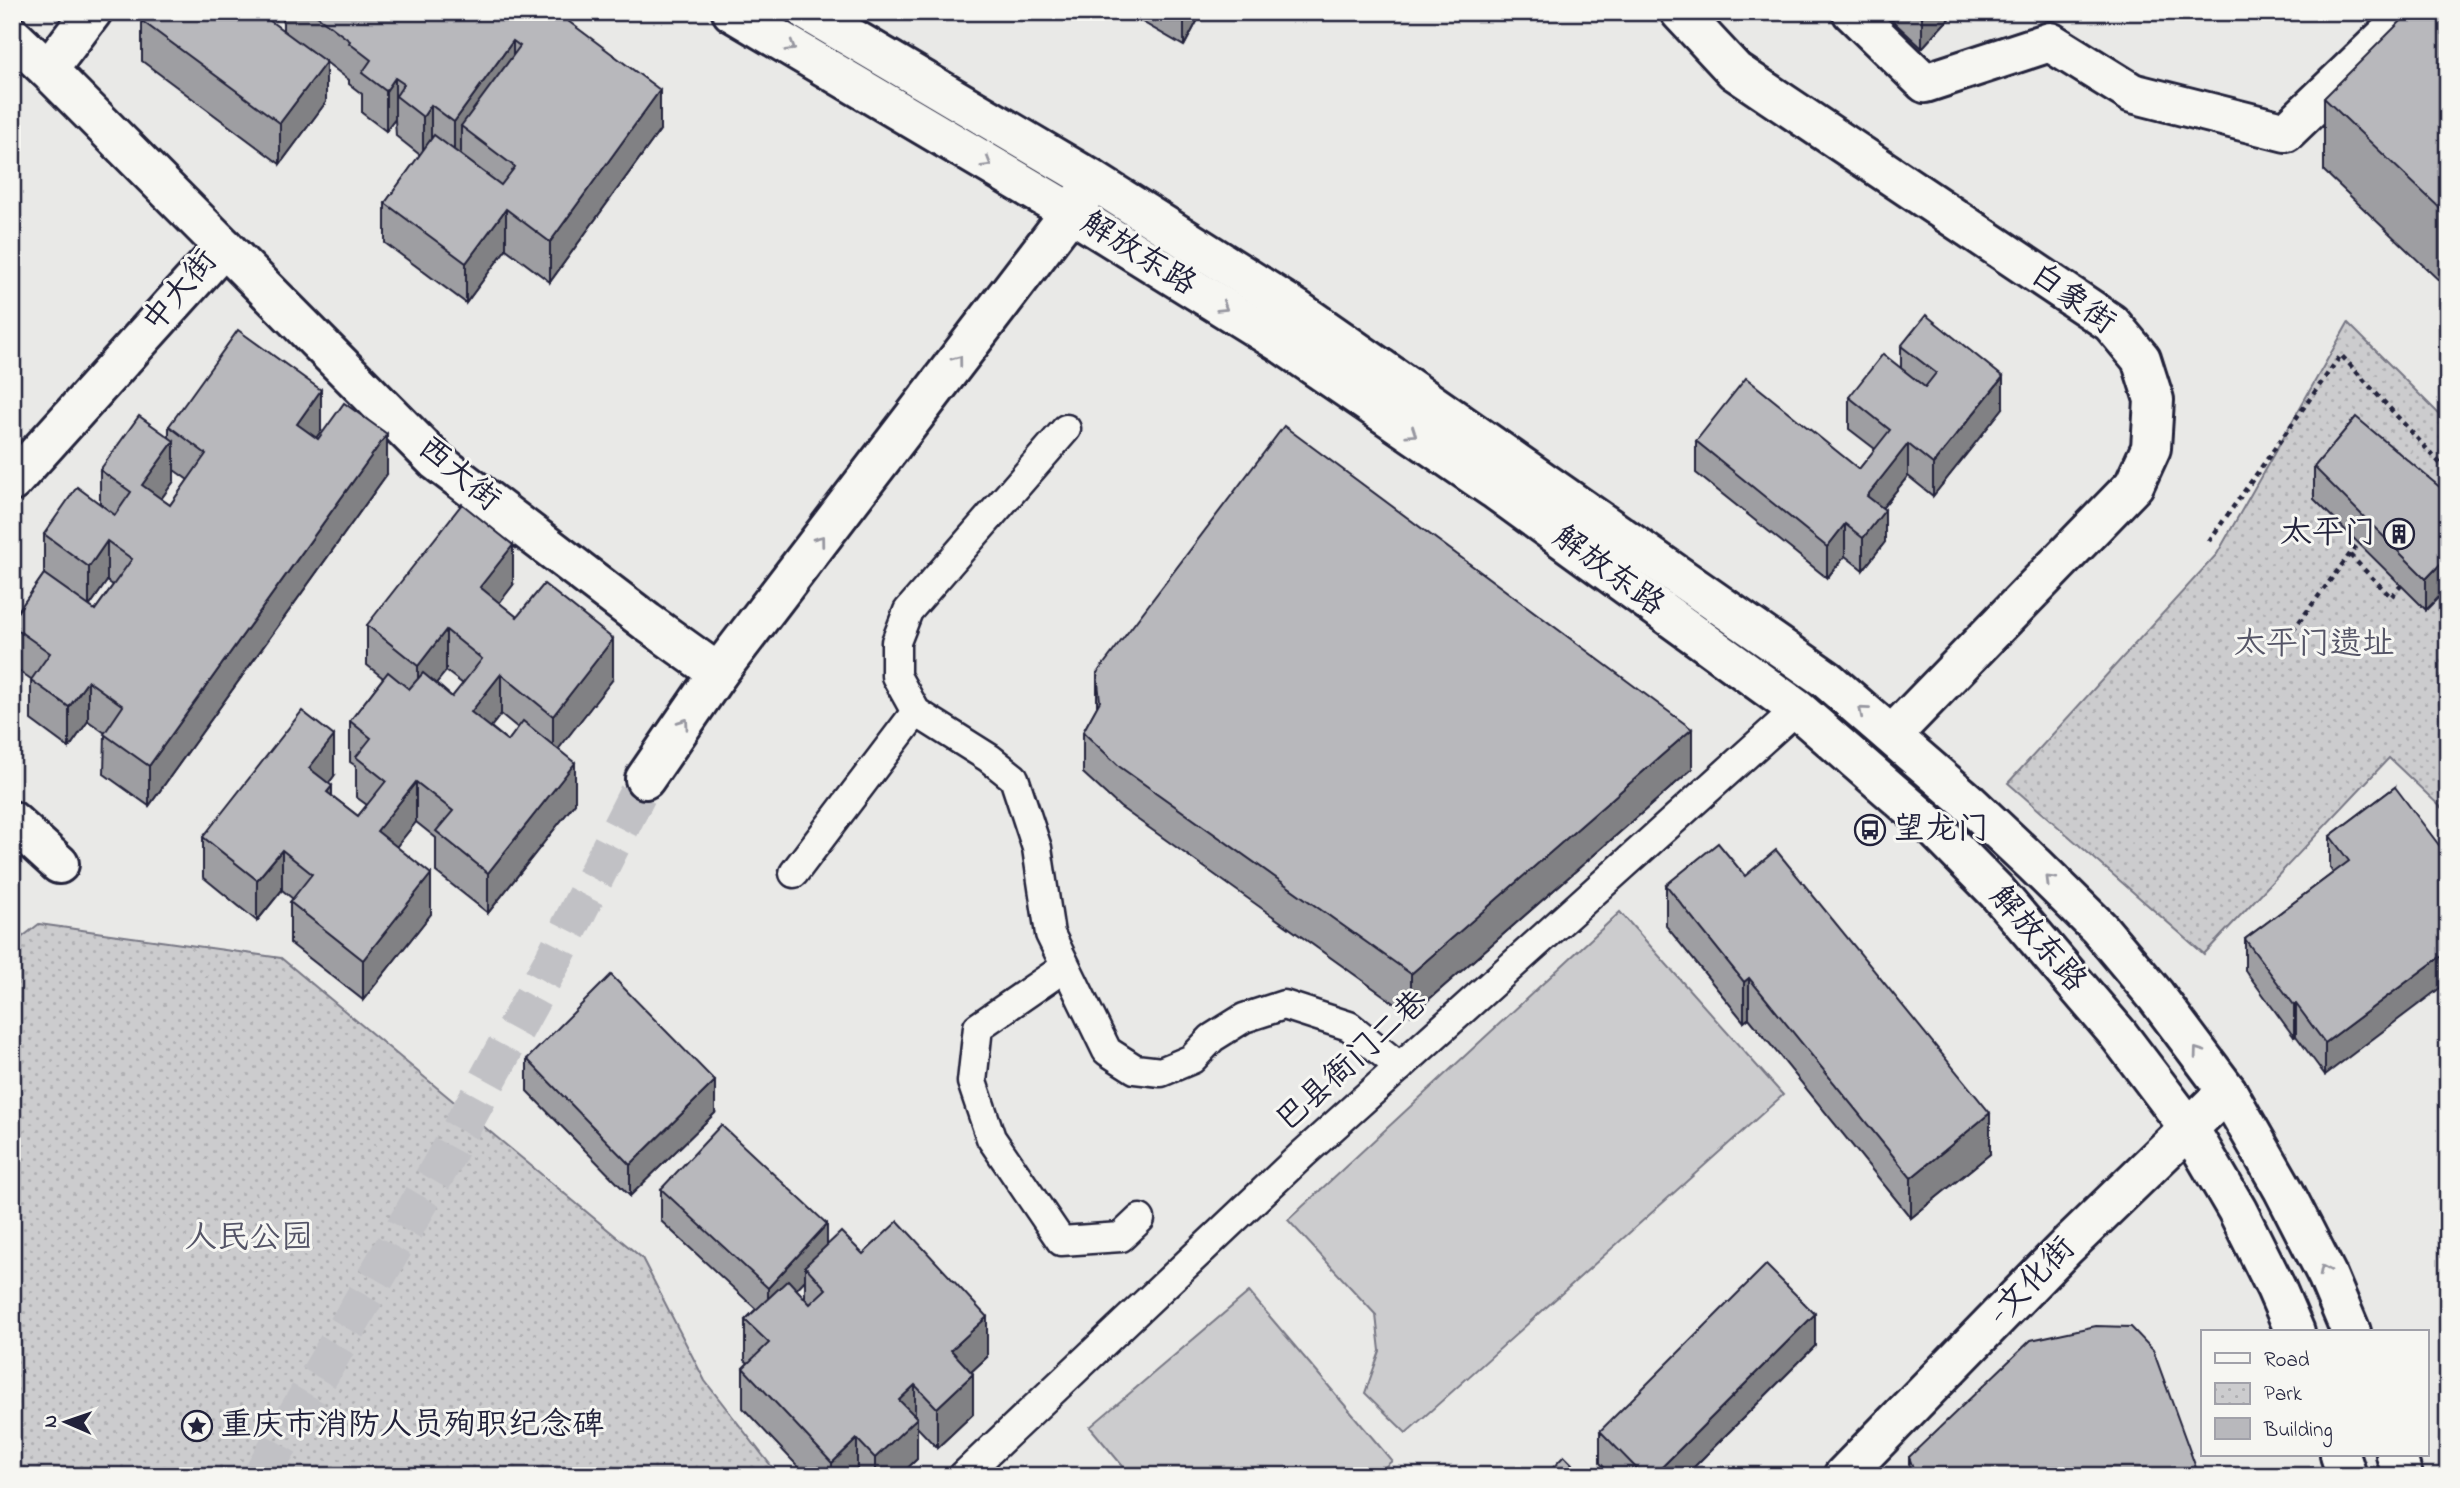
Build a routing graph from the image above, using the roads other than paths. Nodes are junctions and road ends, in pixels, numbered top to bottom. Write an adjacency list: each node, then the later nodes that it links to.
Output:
1 (93, 12): 8 (main road)
2 (732, 12): 10 (main road, 解放东路, one-way to 10)
3 (808, 12): 9 (main road, 解放东路)
4 (1680, 12): 17 (main road, 白象街)
5 (1852, 12): 6 (main road)
6 (2411, 12)
7 (12, 36): 8 (main road, 中大街)
8 (48, 70): 11 (main road, 中大街)
9 (1094, 181): 10 (main road); 17 (main road, 解放东路, one-way to 9)
10 (1070, 212): 14 (main road, one-way to 10); 15 (main road, 解放东路, one-way to 15)
11 (224, 247): 13 (main road, 中大街); 14 (main road, 西大街)
12 (1066, 429): 16 (lane)
13 (12, 482)
14 (718, 673): 18 (main road, one-way to 14)
15 (1797, 709): 23 (lane, 巴县衙门二巷); 25 (main road, 解放东路)
16 (916, 712): 21 (lane); 22 (lane)
17 (1892, 735): 24 (main road, 解放东路, one-way to 17)
18 (645, 779)
19 (12, 821): 20 (main road)
20 (59, 864)
21 (794, 873)
22 (1065, 967): 23 (lane); 26 (lane)
23 (1400, 1067): 31 (lane, 巴县衙门二巷)
24 (2227, 1091): 25 (main road, -文化街); 28 (main road, 解放东路, one-way to 24)
25 (2189, 1128): 27 (main road, 解放东路); 32 (main road, -文化街)
26 (1140, 1219)
27 (2294, 1330)
28 (2350, 1330)
29 (2340, 1456): 33 (main road)
30 (2396, 1456): 34 (main road)
31 (963, 1476)
32 (1843, 1476)
33 (2347, 1476)
34 (2403, 1476)

